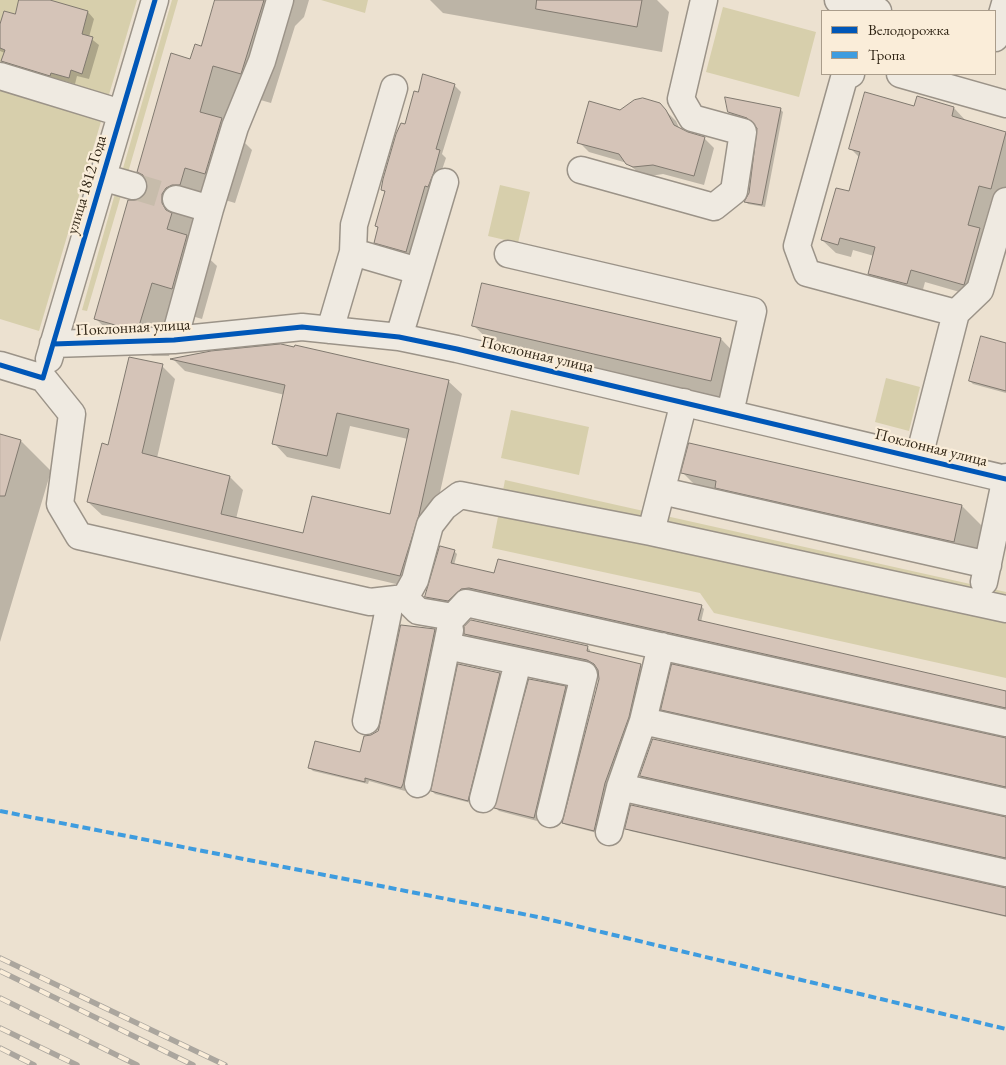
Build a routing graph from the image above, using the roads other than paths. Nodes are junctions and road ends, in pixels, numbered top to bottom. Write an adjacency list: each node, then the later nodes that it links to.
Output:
1 (155, 0): 13 (street, улица 1812 Года)
2 (280, 0): 20 (street)
3 (704, 0): 14 (street)
4 (838, 0): 6 (street)
5 (1006, 0): 7 (street)
6 (874, 10)
7 (996, 35)
8 (849, 75): 24 (street)
9 (904, 75): 12 (street)
10 (0, 76): 13 (street)
11 (394, 88): 21 (street)
12 (1006, 104)
13 (122, 113): 15 (street, улица 1812 Года)
14 (580, 170)
15 (102, 177): 17 (street); 28 (street, улица 1812 Года)
16 (445, 182): 23 (street)
17 (133, 186)
18 (176, 199): 20 (street)
19 (1006, 201): 24 (street)
20 (210, 209): 27 (street)
21 (353, 252): 23 (street); 25 (street)
22 (508, 254): 32 (street)
23 (418, 271): 26 (street)
24 (956, 313): 33 (street)
25 (330, 330): 26 (street, Поклонная улица); 27 (street, Поклонная улица)
26 (399, 337): 31 (street, Поклонная улица)
27 (174, 340): 28 (street, Поклонная улица)
28 (53, 344): 30 (street, улица 1812 Года)
29 (0, 365): 30 (street)
30 (43, 378): 39 (street)
31 (684, 402): 32 (street, Поклонная улица); 35 (street)
32 (730, 412): 33 (street, Поклонная улица)
33 (919, 457): 34 (street, Поклонная улица)
34 (1006, 478): 37 (street)
35 (662, 490): 36 (street); 37 (street)
36 (651, 532): 38 (street); 39 (street)
37 (988, 566): 38 (street)
38 (980, 602): 40 (street)
39 (396, 605): 41 (street); 45 (street)
40 (1006, 608)
41 (453, 617): 42 (street); 43 (street)
42 (447, 646): 44 (street); 48 (street)
43 (661, 646): 46 (street); 47 (street)
44 (518, 662): 50 (street); 52 (street)
45 (366, 721)
46 (643, 721): 49 (street); 51 (street)
47 (1006, 723)
48 (418, 784)
49 (620, 787): 53 (street); 54 (street)
50 (483, 799)
51 (1006, 802)
52 (550, 814)
53 (609, 832)
54 (1006, 872)

